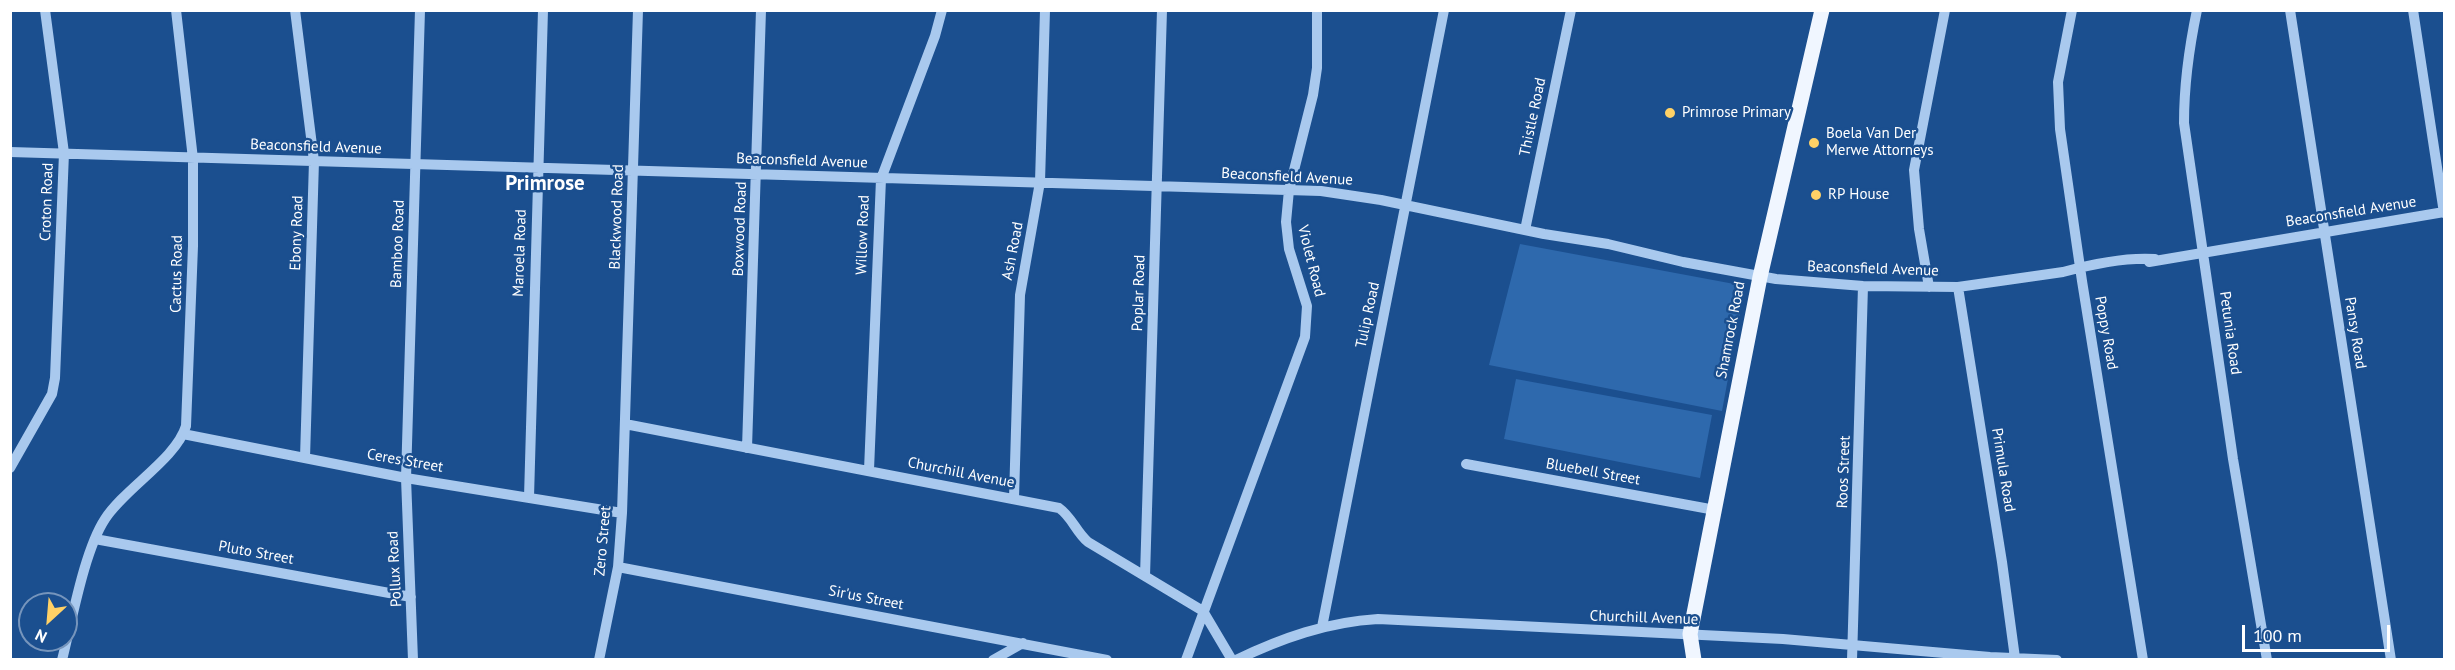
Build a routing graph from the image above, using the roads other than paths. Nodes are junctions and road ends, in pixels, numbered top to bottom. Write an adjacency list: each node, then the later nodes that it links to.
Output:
1 (45, 10): 21 (street, Croton Road)
2 (176, 10): 22 (street, Cactus Road)
3 (295, 10): 23 (street, Ebony Road)
4 (420, 10): 24 (street, Bamboo Road)
5 (543, 10): 25 (street, Maroela Road)
6 (638, 10): 26 (street, Blackwood Road)
7 (761, 10): 27 (street, Boxwood Road)
8 (942, 10): 28 (street, Willow Road)
9 (1044, 10): 29 (street, Ash Road)
10 (1162, 10): 30 (street, Poplar Road)
11 (1317, 10): 31 (street, Violet Road)
12 (1444, 10): 32 (street, Tulip Road)
13 (1571, 10): 34 (street, Thistle Road)
14 (1822, 10): 38 (main road, Shamrock Road)
15 (1945, 10): 40 (street)
16 (2072, 10): 37 (street, Poppy Road)
17 (2197, 10): 36 (street, Petunia Road)
18 (2290, 10): 35 (street, Pansy Road)
19 (2413, 10): 33 (street)
20 (10, 152): 21 (street, Beaconsfield Avenue)
21 (64, 153): 22 (street, Beaconsfield Avenue); 47 (street, Croton Road)
22 (193, 159): 23 (street, Beaconsfield Avenue); 43 (street, Cactus Road)
23 (314, 161): 24 (street, Beaconsfield Avenue); 45 (street, Ebony Road)
24 (416, 165): 25 (street, Beaconsfield Avenue); 49 (street, Bamboo Road)
25 (538, 169): 26 (street, Beaconsfield Avenue); 50 (street, Maroela Road)
26 (634, 171): 27 (street, Beaconsfield Avenue); 42 (street, Blackwood Road)
27 (757, 175): 28 (street, Beaconsfield Avenue); 44 (street, Boxwood Road)
28 (880, 179): 29 (street, Beaconsfield Avenue); 48 (street, Willow Road)
29 (1040, 182): 30 (street, Beaconsfield Avenue); 51 (street, Ash Road)
30 (1158, 187): 31 (street, Beaconsfield Avenue); 56 (street, Poplar Road)
31 (1289, 190): 32 (street, Beaconsfield Avenue); 58 (street, Violet Road)
32 (1406, 205): 34 (street, Beaconsfield Avenue); 59 (street, Tulip Road)
33 (2444, 212): 35 (street, Beaconsfield Avenue)
34 (1525, 230): 38 (street, Beaconsfield Avenue)
35 (2324, 231): 36 (street, Beaconsfield Avenue); 78 (street, Pansy Road)
36 (2203, 252): 37 (street, Beaconsfield Avenue); 77 (street, Petunia Road)
37 (2080, 270): 41 (street, Beaconsfield Avenue); 76 (street, Poppy Road)
38 (1760, 277): 39 (street, Beaconsfield Avenue); 52 (main road, Shamrock Road)
39 (1863, 286): 40 (street, Beaconsfield Avenue); 62 (street, Roos Street)
40 (1929, 287): 41 (street, Beaconsfield Avenue)
41 (1958, 287): 64 (street, Primula Road)
42 (625, 424): 44 (street, Churchill Avenue); 53 (street, Zero Street)
43 (183, 434): 45 (street, Ceres Street); 54 (street)
44 (747, 448): 48 (street, Churchill Avenue)
45 (305, 458): 49 (street, Ceres Street)
46 (1466, 464): 52 (street, Bluebell Street)
47 (10, 468)
48 (869, 470): 51 (street, Churchill Avenue)
49 (406, 478): 50 (street, Ceres Street); 57 (street, Pollux Road)
50 (529, 497): 53 (street, Ceres Street)
51 (1014, 498): 56 (street, Churchill Avenue)
52 (1715, 510): 60 (main road, Shamrock Road)
53 (622, 513): 55 (street, Zero Street)
54 (95, 539): 57 (street, Pluto Street); 65 (street)
55 (618, 567): 61 (street, Sir'us Street); 67 (street, Zero Street)
56 (1145, 576): 58 (street, Churchill Avenue)
57 (411, 597): 66 (street, Pollux Road)
58 (1203, 611): 70 (street); 71 (street, Churchill Avenue)
59 (1322, 627): 60 (street, Churchill Avenue); 72 (street, Churchill Avenue)
60 (1690, 634): 62 (street, Churchill Avenue); 73 (main road, Shamrock Road)
61 (1023, 643): 68 (street); 69 (street, Sir'us Street)
62 (1853, 645): 63 (street, Churchill Avenue); 74 (street, Roos Street)
63 (1990, 658): 64 (street, Churchill Avenue)
64 (2015, 658): 75 (street, Churchill Avenue)
65 (62, 660)
66 (413, 660)
67 (599, 660)
68 (993, 660)
69 (1107, 660)
70 (1186, 660)
71 (1232, 660)
72 (1236, 660)
73 (1694, 660)
74 (1852, 660)
75 (2057, 660)
76 (2143, 660)
77 (2267, 660)
78 (2391, 660)

